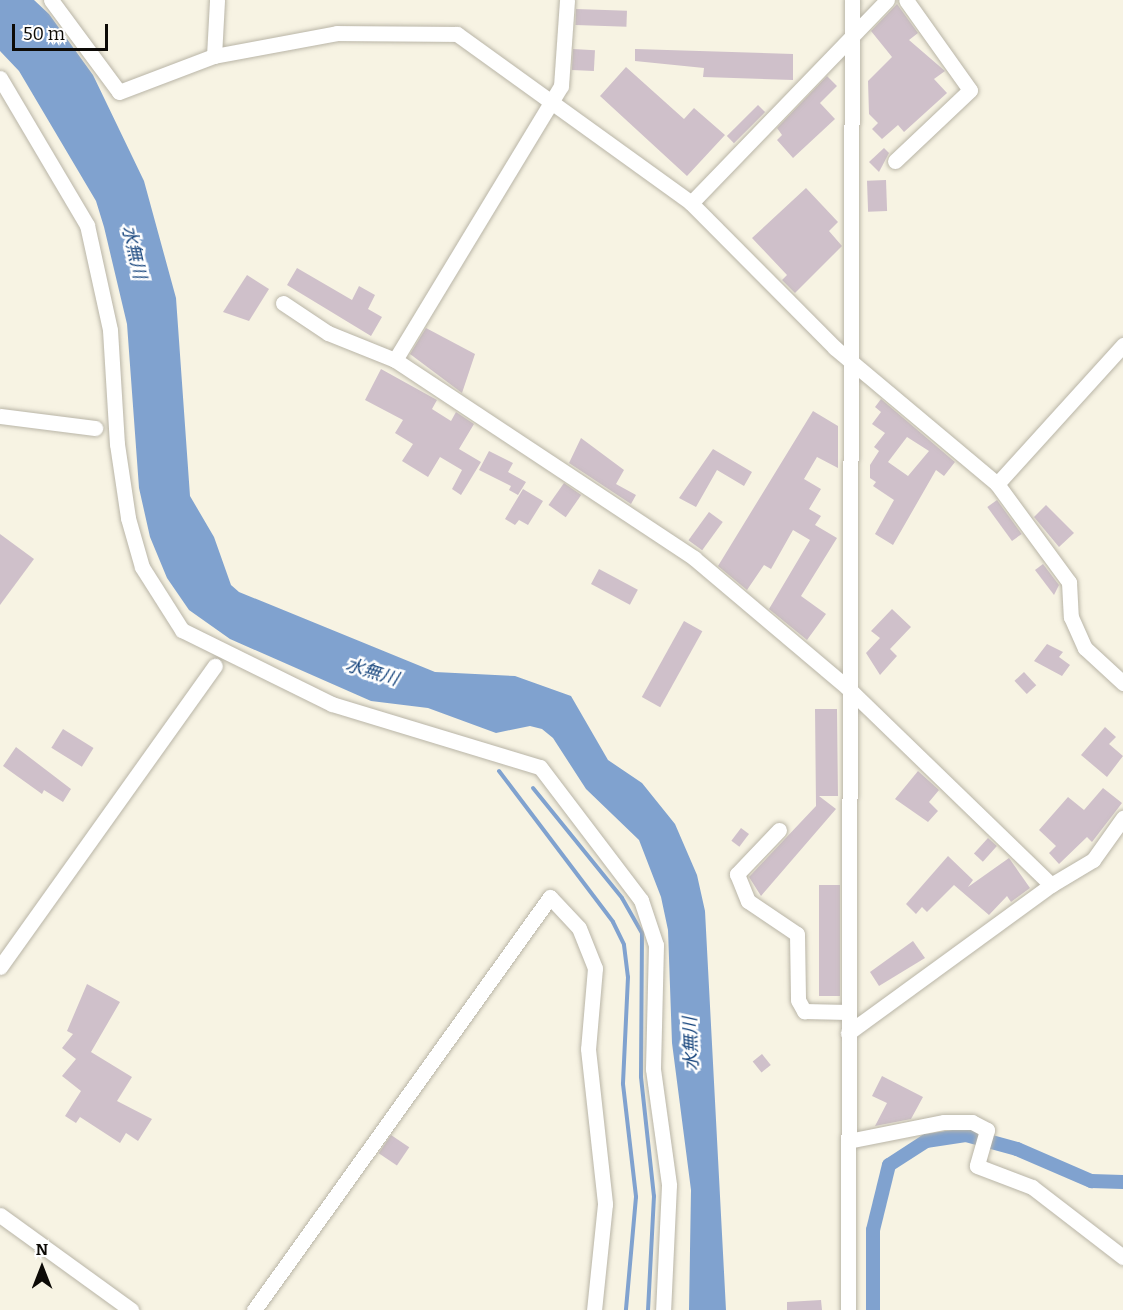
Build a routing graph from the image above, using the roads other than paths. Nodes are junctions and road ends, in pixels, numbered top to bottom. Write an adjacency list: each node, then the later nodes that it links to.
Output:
1 (51, 0): 8 (street)
2 (217, 0): 8 (street)
3 (567, 0): 10 (street)
4 (852, 0): 7 (street)
5 (887, 0): 7 (street)
6 (906, 0): 11 (street)
7 (853, 36): 12 (street); 15 (street)
8 (214, 56): 10 (street)
9 (0, 78): 35 (street)
10 (551, 105): 12 (street); 16 (street)
11 (895, 160)
12 (691, 202): 15 (street)
13 (283, 303): 16 (street)
14 (1123, 345): 19 (street)
15 (849, 359): 19 (street); 22 (street)
16 (395, 360): 22 (street)
17 (0, 416): 18 (street)
18 (95, 428)
19 (997, 484): 21 (street)
20 (215, 666): 26 (street)
21 (1123, 683)
22 (848, 688): 25 (street); 27 (street)
23 (1123, 818): 25 (street)
24 (779, 830): 27 (street)
25 (1051, 885): 28 (street)
26 (0, 967)
27 (848, 1012): 28 (street)
28 (848, 1033): 29 (street)
29 (848, 1142): 31 (street); 36 (street)
30 (0, 1215): 32 (street)
31 (1123, 1257)
32 (131, 1310)
33 (254, 1310): 34 (street)
34 (594, 1310)
35 (663, 1310)
36 (848, 1310)

